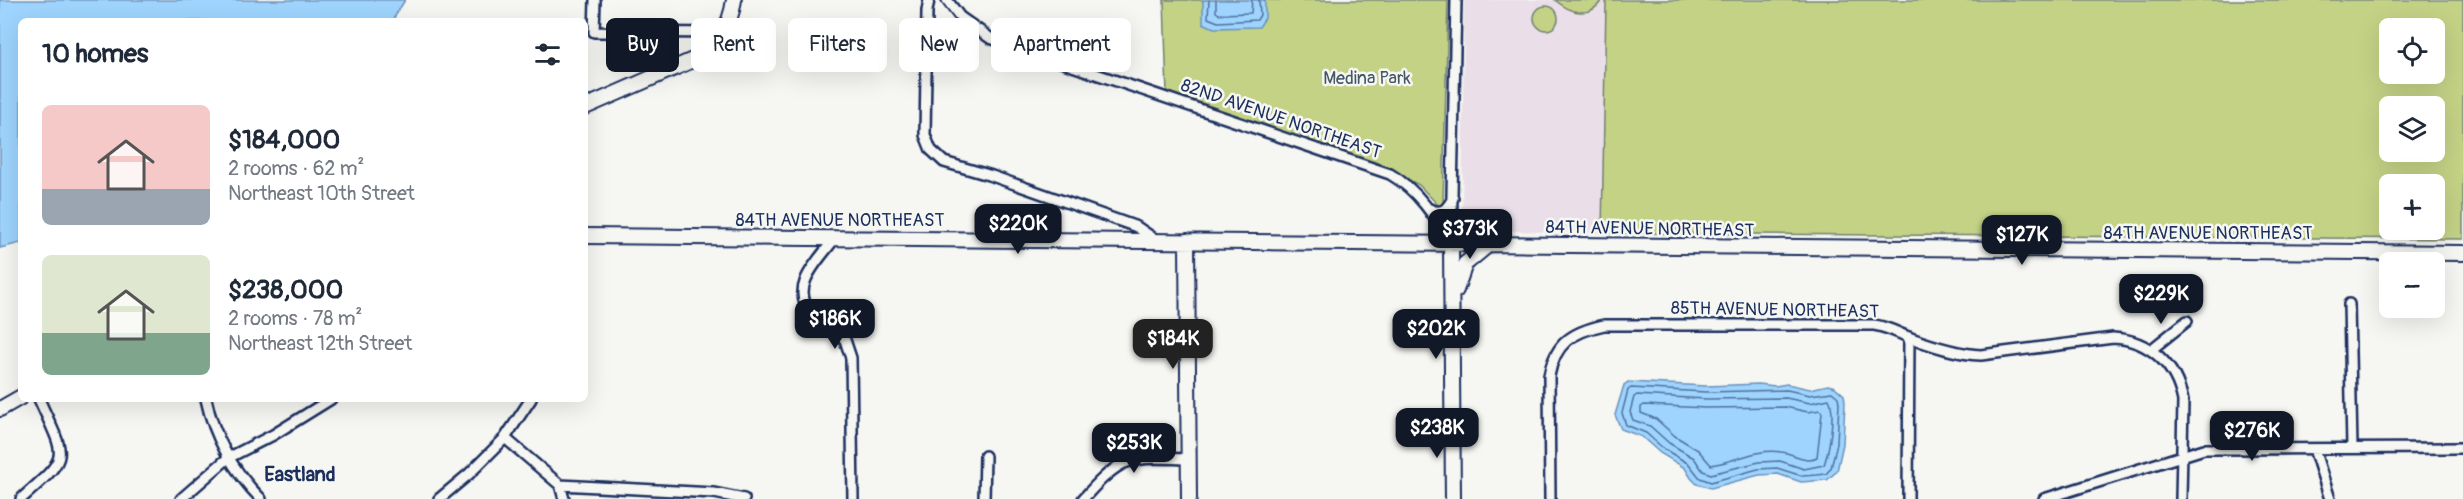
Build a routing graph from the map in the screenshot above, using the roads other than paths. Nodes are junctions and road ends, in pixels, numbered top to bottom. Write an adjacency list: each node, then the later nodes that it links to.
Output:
1 (595, 0): 7 (street)
2 (734, 0): 6 (main road)
3 (929, 0): 14 (street)
4 (947, 0): 11 (street, 82ND AVENUE NORTHEAST)
5 (1456, 0): 10 (street)
6 (730, 18)
7 (691, 33)
8 (691, 61): 9 (main road)
9 (588, 106)
10 (1453, 198): 11 (street); 16 (street)
11 (1430, 209): 16 (street, 82ND AVENUE NORTHEAST)
12 (835, 238): 13 (main road, 84TH AVENUE NORTHEAST); 14 (main road, 84TH AVENUE NORTHEAST); 46 (street)
13 (588, 239)
14 (1156, 240): 15 (main road, 84TH AVENUE NORTHEAST)
15 (1187, 241): 16 (main road, 84TH AVENUE NORTHEAST); 37 (main road)
16 (1451, 244): 17 (main road, 84TH AVENUE NORTHEAST); 19 (main road)
17 (1488, 245): 18 (main road, 84TH AVENUE NORTHEAST); 19 (main road)
18 (2463, 253)
19 (1452, 300): 50 (main road)
20 (2349, 304): 32 (street)
21 (2187, 321): 23 (street)
22 (1909, 337): 23 (street, 85TH AVENUE NORTHEAST); 51 (street, 85TH AVENUE NORTHEAST); 52 (street)
23 (2152, 349): 34 (street)
24 (18, 399): 29 (main road)
25 (40, 402): 40 (street)
26 (207, 402): 36 (street)
27 (326, 402): 36 (street)
28 (529, 402): 30 (street)
29 (0, 409)
30 (506, 438): 38 (street); 43 (street)
31 (2314, 448): 32 (street); 34 (street); 55 (street)
32 (2352, 448): 33 (street)
33 (2463, 448)
34 (2182, 454): 53 (street); 54 (street)
35 (985, 456): 47 (street)
36 (228, 458): 41 (street); 42 (street)
37 (1189, 459): 48 (street); 49 (main road)
38 (560, 485): 39 (street); 44 (street)
39 (714, 496): 45 (street)
40 (21, 499)
41 (181, 499)
42 (261, 499)
43 (439, 499)
44 (564, 499)
45 (744, 499)
46 (853, 499)
47 (984, 499)
48 (1083, 499)
49 (1189, 499)
50 (1453, 499)
51 (1550, 499)
52 (1908, 499)
53 (2044, 499)
54 (2181, 499)
55 (2330, 499)

